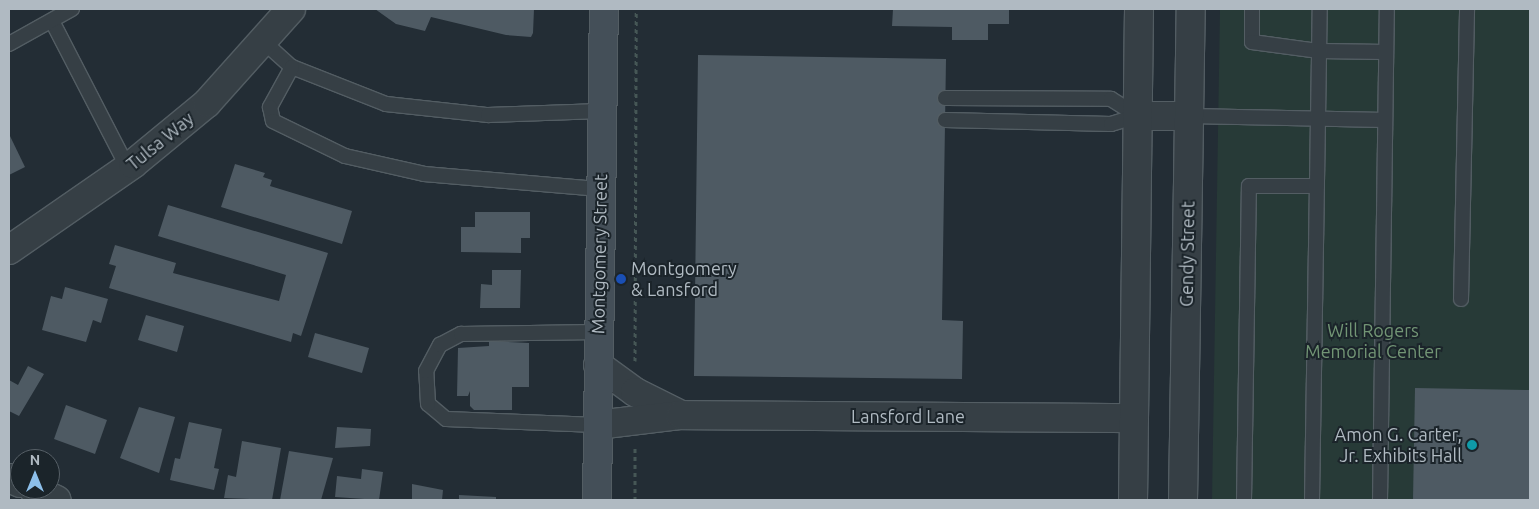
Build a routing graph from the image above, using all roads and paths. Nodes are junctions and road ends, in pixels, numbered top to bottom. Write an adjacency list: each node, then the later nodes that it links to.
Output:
1 (72, 9): 11 (lane)
2 (291, 9): 12 (street, Tulsa Way)
3 (604, 9): 18 (main road, Montgomery Street)
4 (636, 9): 31 (path)
5 (1140, 9): 19 (street)
6 (1191, 9): 20 (street, Gendy Street)
7 (1252, 9): 14 (lane)
8 (1320, 9): 14 (lane)
9 (1387, 9): 15 (lane)
10 (1466, 9): 28 (lane)
11 (52, 21): 13 (lane); 24 (lane)
12 (265, 42): 16 (lane); 24 (street, Tulsa Way)
13 (9, 44)
14 (1319, 51): 15 (lane); 21 (lane)
15 (1386, 52): 23 (lane)
16 (292, 67): 18 (lane); 26 (lane)
17 (945, 98): 19 (lane)
18 (601, 111): 26 (main road, Montgomery Street)
19 (1138, 116): 20 (street); 22 (lane); 33 (street)
20 (1189, 116): 21 (lane); 39 (street, Gendy Street)
21 (1318, 119): 23 (lane); 25 (lane)
22 (945, 120)
23 (1385, 120): 42 (lane)
24 (128, 168): 27 (street, Tulsa Way)
25 (1317, 186): 40 (lane); 41 (lane)
26 (600, 189): 29 (main road, Montgomery Street)
27 (9, 250)
28 (1461, 299)
29 (598, 332): 30 (main road, Montgomery Street); 35 (lane)
30 (598, 365): 31 (street, Lansford Lane); 35 (main road, Montgomery Street)
31 (636, 392): 32 (street, Lansford Lane)
32 (681, 415): 33 (street, Lansford Lane); 34 (street, Lansford Lane)
33 (1134, 418): 38 (street)
34 (635, 420): 35 (street, Lansford Lane); 37 (path)
35 (597, 425): 36 (main road, Montgomery Street)
36 (597, 500)
37 (635, 500)
38 (1133, 500)
39 (1183, 500)
40 (1244, 500)
41 (1312, 500)
42 (1380, 500)

